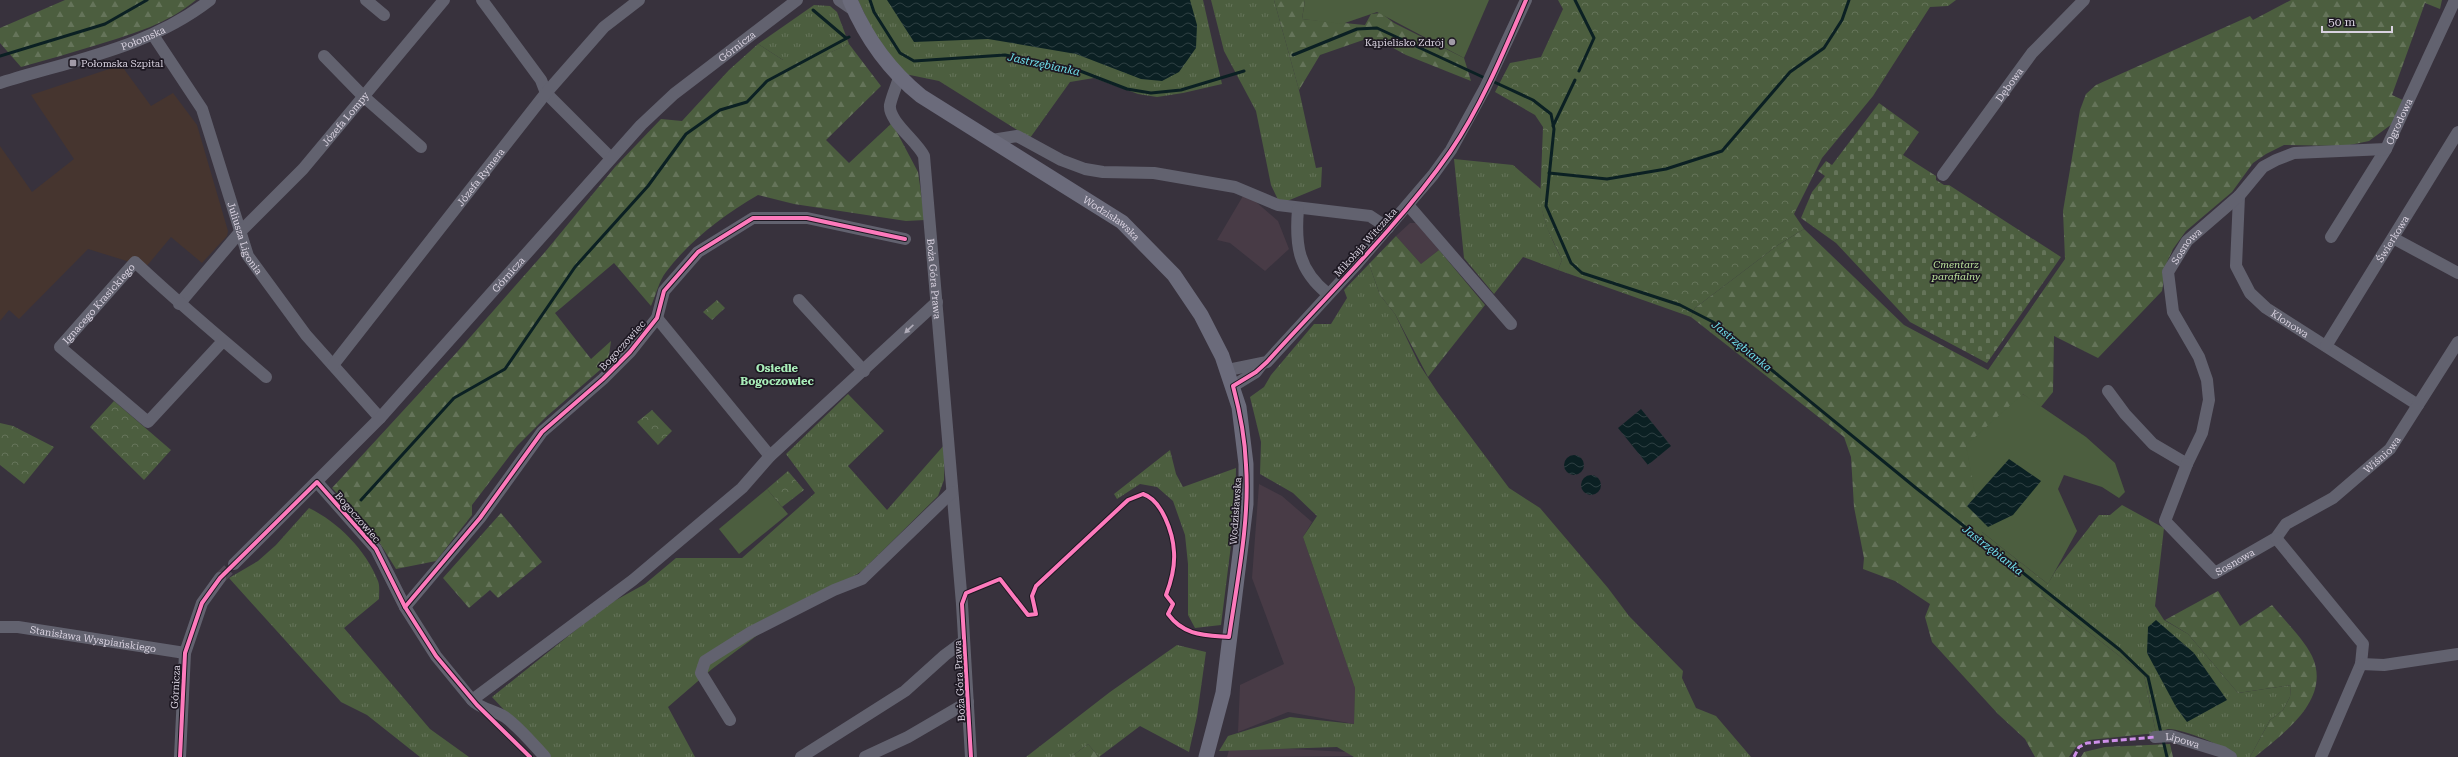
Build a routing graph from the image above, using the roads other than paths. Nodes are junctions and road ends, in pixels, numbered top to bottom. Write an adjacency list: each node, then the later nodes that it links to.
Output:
1 (210, 0): 13 (street, Połomska)
2 (366, 0): 12 (street)
3 (444, 0): 18 (street, Józefa Lompy)
4 (482, 0): 17 (street)
5 (639, 0): 17 (street, Józefa Rymera)
6 (796, 0): 23 (street, Górnicza)
7 (839, 0): 11 (street)
8 (1526, 0): 26 (street, Mikołaja Witczaka)
9 (2084, 0): 24 (street, Dębowa)
10 (2453, 1): 22 (street, Ogrodowa)
11 (852, 5): 15 (main road, Wodzisławska)
12 (384, 15)
13 (153, 35): 16 (street, Połomska); 29 (street, Juliusza Ligonia)
14 (324, 56): 18 (street)
15 (899, 78): 20 (main road, Wodzisławska); 36 (street, Boża Góra Prawa)
16 (0, 83)
17 (546, 93): 23 (street); 44 (street, Józefa Rymera)
18 (363, 96): 21 (street); 29 (street, Józefa Lompy)
19 (2458, 132): 31 (street, Świerkowa)
20 (992, 140): 27 (street); 45 (main road, Wodzisławska)
21 (421, 147)
22 (2386, 149): 25 (street, Sosnowa); 30 (street, Ogrodowa)
23 (611, 158): 51 (street, Górnicza)
24 (1943, 175)
25 (2239, 196): 42 (street, Klonowa); 53 (street, Sosnowa)
26 (1408, 205): 28 (street, Mikołaja Witczaka); 39 (street)
27 (1298, 209): 28 (street); 34 (street)
28 (1388, 228): 34 (street, Mikołaja Witczaka)
29 (240, 232): 37 (street); 44 (street, Juliusza Ligonia)
30 (2331, 236)
31 (2393, 238): 33 (street); 42 (street, Świerkowa)
32 (905, 239): 38 (street, Bogoczowiec)
33 (2458, 273)
34 (1328, 294): 43 (street, Mikołaja Witczaka)
35 (799, 300): 46 (street)
36 (937, 302): 46 (street, one-way to 46); 55 (street, Boża Góra Prawa)
37 (179, 304): 40 (street, Ignacego Krasickiego); 40 (street, Ignacego Krasickiego)
38 (657, 318): 52 (street, Bogoczowiec); 59 (street, Bogoczowiec)
39 (1511, 324)
40 (223, 341): 47 (street, Ignacego Krasickiego)
41 (2458, 342): 50 (street, Wiśniowa)
42 (2326, 346): 50 (street, Klonowa)
43 (1262, 364): 45 (street); 48 (street, Mikołaja Witczaka)
44 (333, 366): 51 (street, Juliusza Ligonia)
45 (1228, 370): 48 (main road, Wodzisławska)
46 (864, 371): 52 (street)
47 (266, 377)
48 (1233, 386): 74 (main road, Wodzisławska)
49 (2108, 390): 53 (street)
50 (2418, 405): 56 (street, Wiśniowa)
51 (380, 418): 54 (street, Górnicza)
52 (770, 456): 65 (street)
53 (2187, 464): 56 (street, Sosnowa)
54 (317, 482): 57 (street, Górnicza); 59 (street, Bogoczowiec)
55 (952, 492): 61 (street, Boża Góra Prawa); 67 (street)
56 (2276, 538): 64 (street)
57 (234, 564)
58 (220, 578): 62 (street, Górnicza)
59 (405, 607): 65 (street, Bogoczowiec)
60 (0, 627): 62 (street, Stanisława Wyspiańskiego)
61 (964, 641): 66 (street, Boża Góra Prawa); 71 (street, Boża Góra Prawa)
62 (185, 653): 69 (street, Górnicza)
63 (2458, 654): 64 (street)
64 (2361, 664): 76 (street)
65 (474, 702): 70 (street)
66 (968, 702): 72 (street, Boża Góra Prawa); 73 (street, Boża Góra Prawa)
67 (730, 720)
68 (2155, 737): 75 (street, Lipowa)
69 (180, 757)
70 (545, 757)
71 (801, 757)
72 (865, 757)
73 (971, 757)
74 (1206, 757)
75 (2231, 757)
76 (2321, 757)

